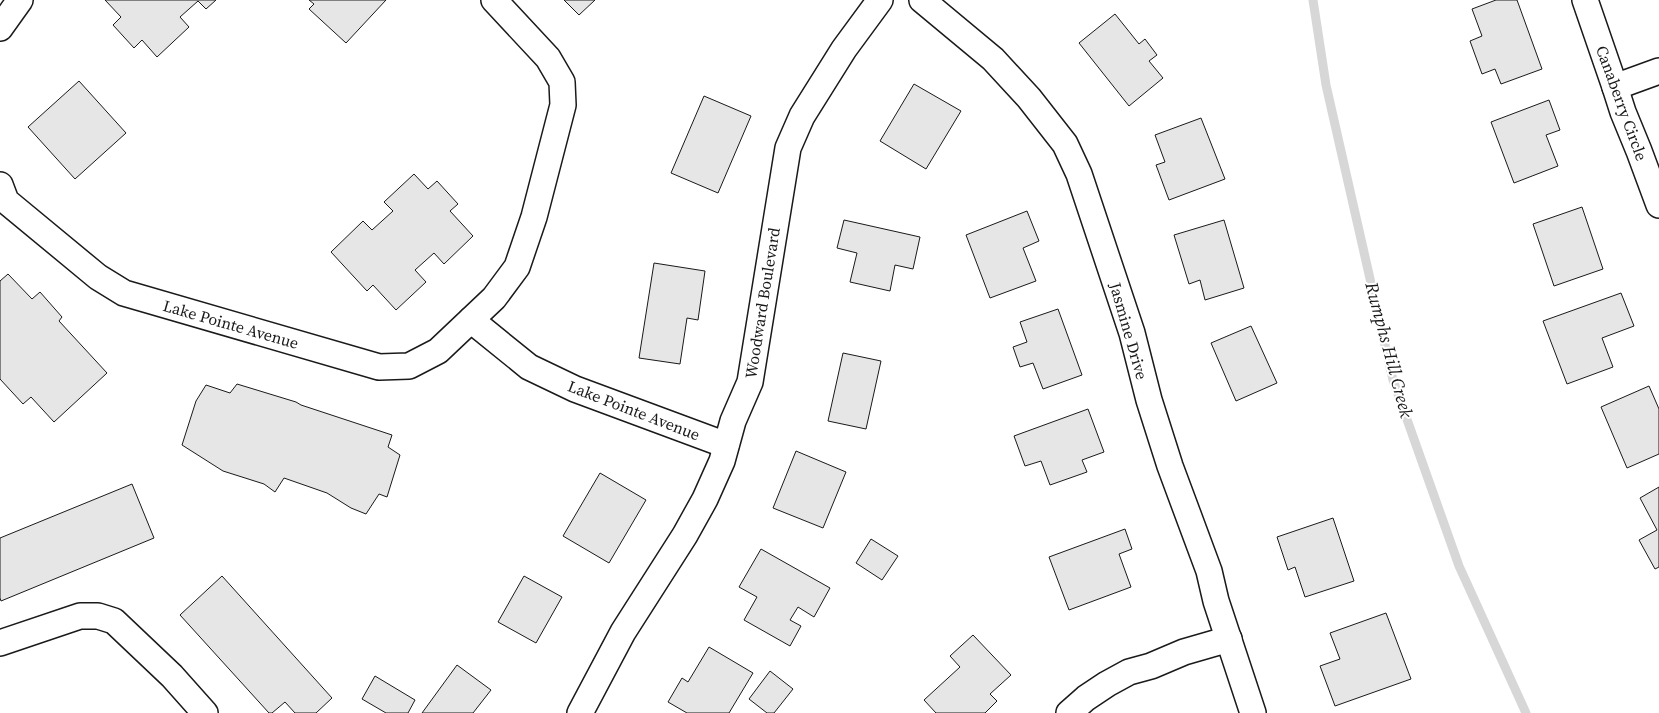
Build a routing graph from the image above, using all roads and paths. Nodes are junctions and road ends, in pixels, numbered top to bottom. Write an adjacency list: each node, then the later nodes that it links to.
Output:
1 (20, 0): 6 (street)
2 (494, 0): 11 (street, Lake Pointe Avenue)
3 (880, 0): 12 (street, Woodward Boulevard)
4 (922, 0): 13 (street, Jasmine Drive)
5 (1585, 0): 8 (street, Canaberry Circle)
6 (0, 28)
7 (1659, 71): 8 (street)
8 (1616, 87): 10 (street, Canaberry Circle)
9 (2, 197): 11 (street, Lake Pointe Avenue)
10 (1659, 205)
11 (471, 320): 12 (street, Lake Pointe Avenue)
12 (726, 445): 16 (street, Woodward Boulevard)
13 (1229, 639): 17 (street); 18 (street, Jasmine Drive)
14 (0, 643): 15 (street)
15 (205, 713)
16 (580, 713)
17 (1069, 713)
18 (1253, 713)

